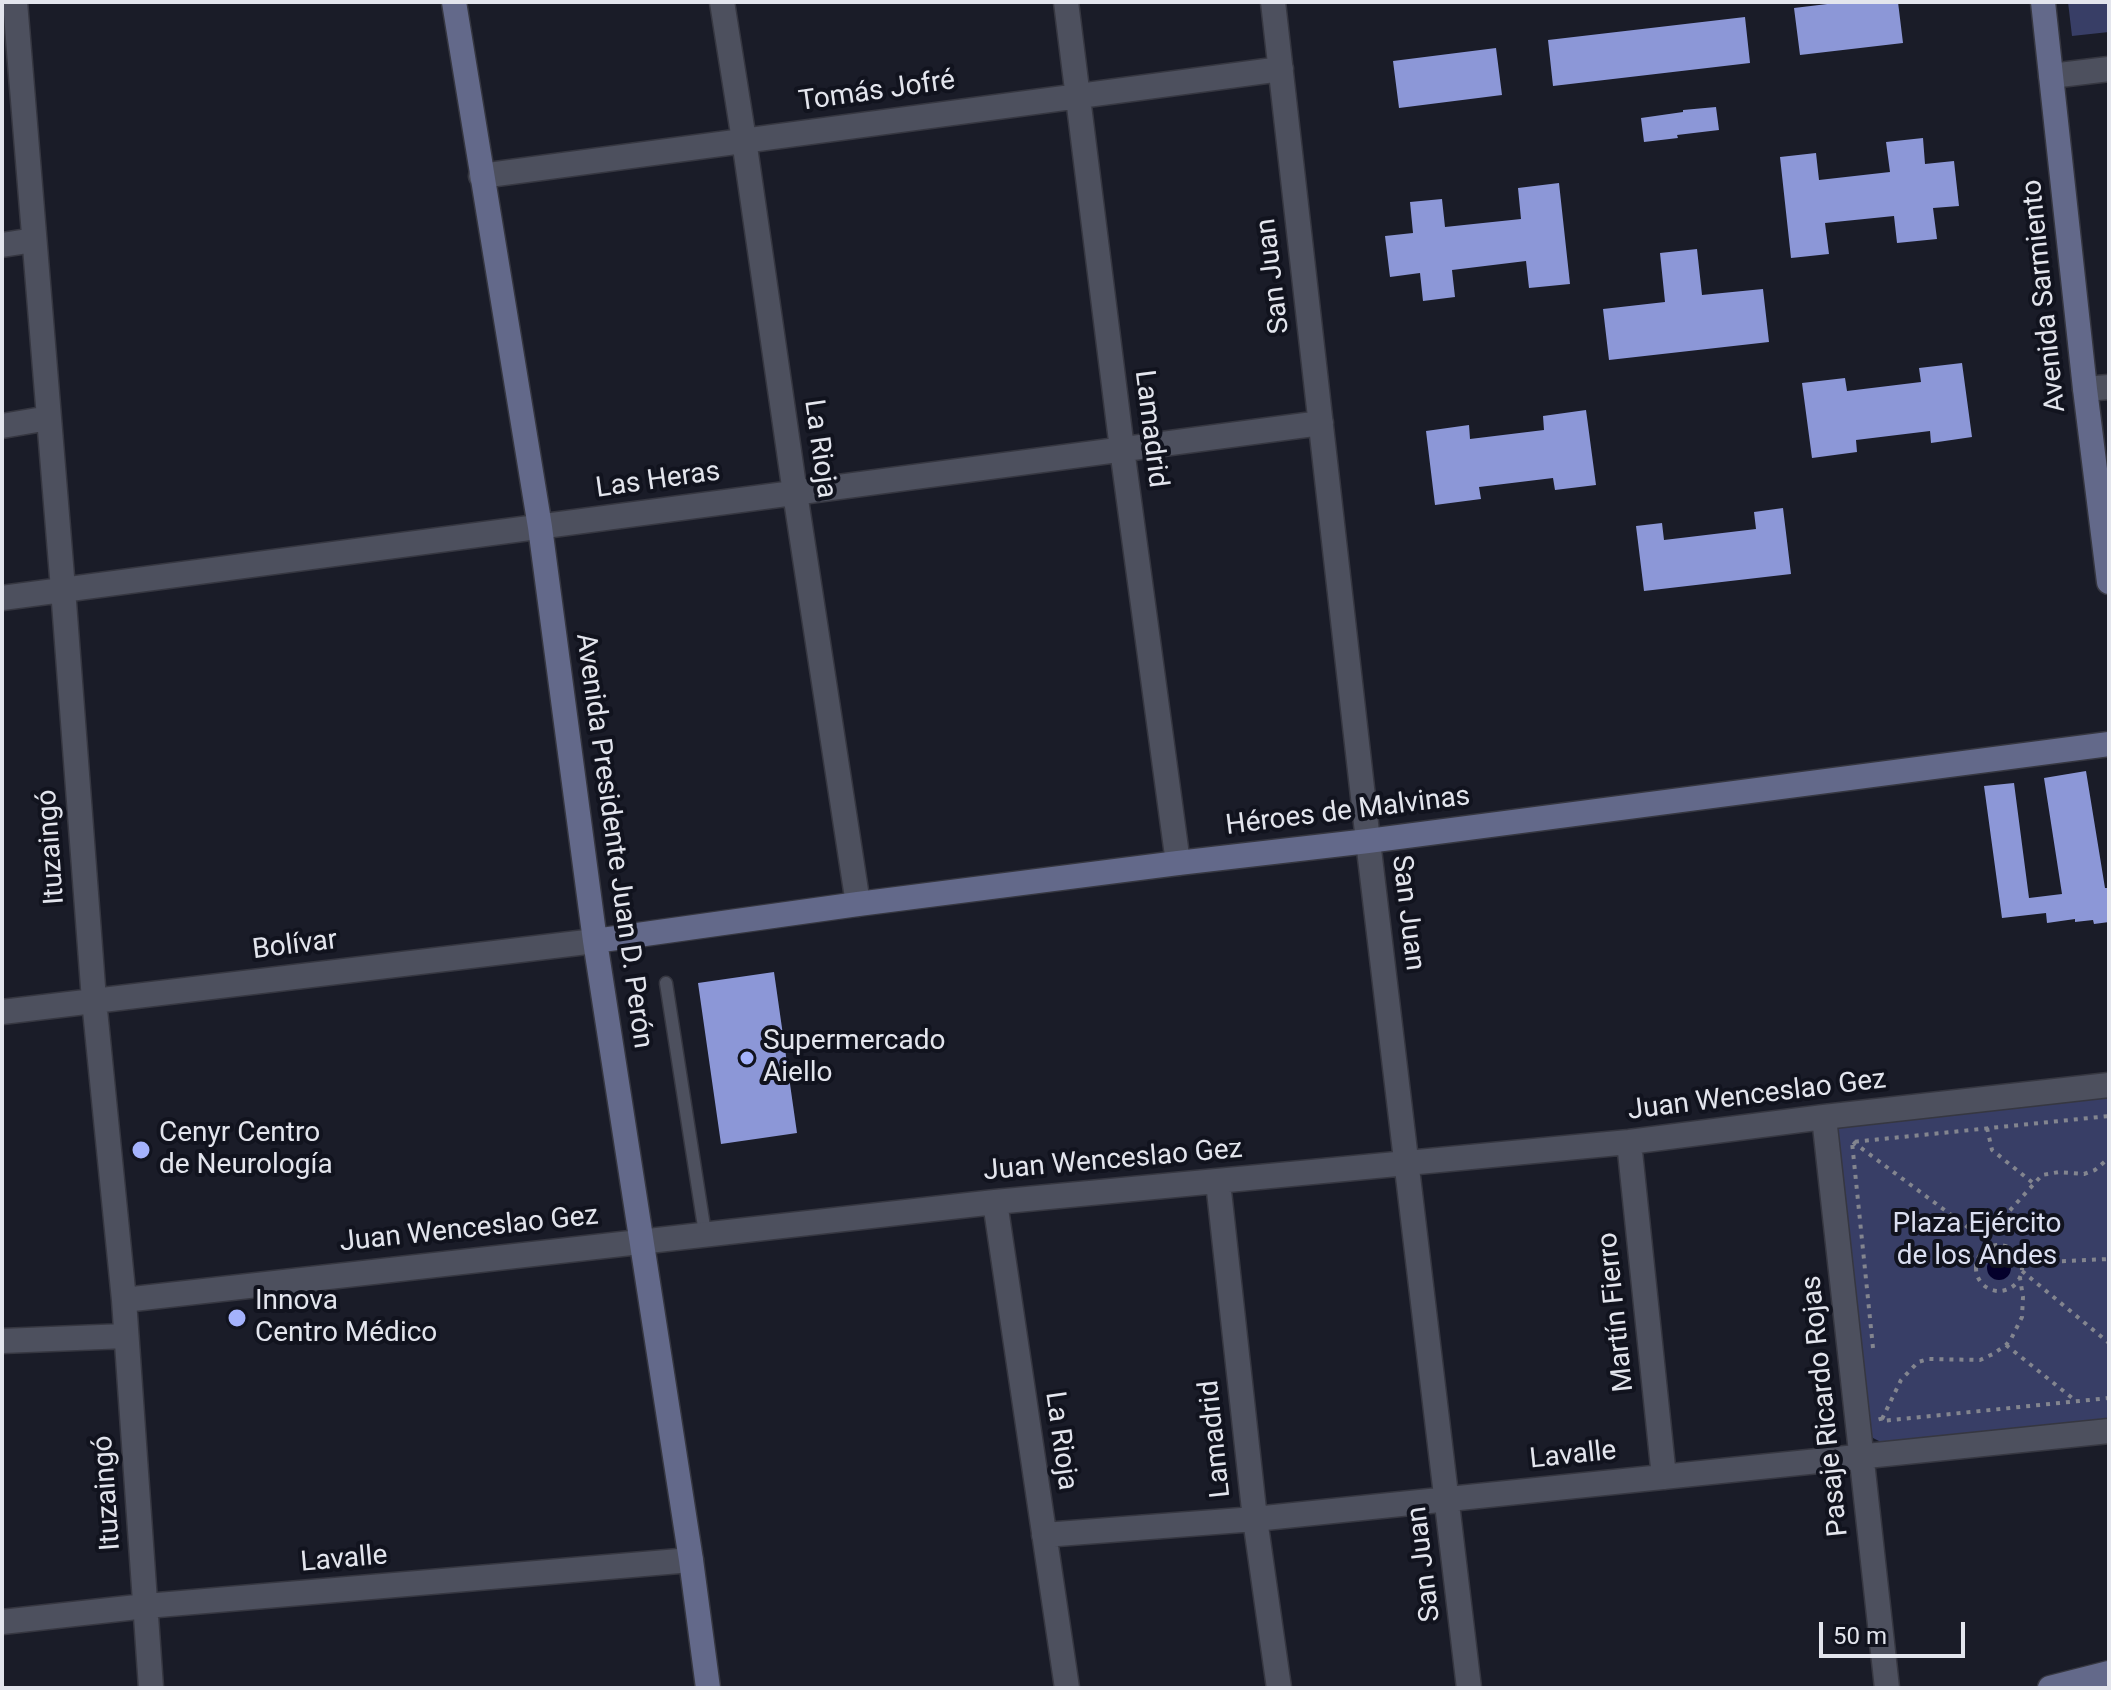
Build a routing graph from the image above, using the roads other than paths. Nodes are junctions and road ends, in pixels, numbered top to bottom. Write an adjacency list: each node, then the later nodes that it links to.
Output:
1 (15, 2): 13 (street, Ituzaingó)
2 (454, 2): 12 (main road, Avenida Presidente Juan D. Perón)
3 (722, 2): 11 (street, La Rioja)
4 (1066, 2): 10 (street, Lamadrid)
5 (1273, 2): 7 (street, San Juan)
6 (2043, 2): 9 (main road, Avenida Sarmiento)
7 (1281, 69): 10 (street, Tomás Jofré); 17 (street, San Juan)
8 (2109, 69): 9 (street)
9 (2051, 76): 15 (main road, Avenida Sarmiento)
10 (1078, 95): 11 (street, Tomás Jofré); 19 (street, Lamadrid)
11 (744, 140): 12 (street, Tomás Jofré); 20 (street, La Rioja)
12 (481, 176): 21 (main road, Avenida Presidente Juan D. Perón)
13 (34, 240): 14 (street); 16 (street, Ituzaingó)
14 (2, 245)
15 (2097, 388): 22 (main road, Avenida Sarmiento)
16 (49, 418): 18 (street); 23 (street, Ituzaingó)
17 (1321, 423): 19 (street, Las Heras); 26 (street, San Juan)
18 (2, 426)
19 (1122, 449): 20 (street, Las Heras); 27 (street, Lamadrid)
20 (795, 493): 21 (street, Las Heras); 28 (street, La Rioja)
21 (540, 527): 23 (street, Las Heras); 29 (main road, Avenida Presidente Juan D. Perón)
22 (2109, 582)
23 (63, 589): 24 (street, Las Heras); 31 (street, Ituzaingó)
24 (2, 598)
25 (2109, 744): 26 (main road, Héroes de Malvinas)
26 (1368, 841): 27 (main road, Héroes de Malvinas); 36 (street, San Juan)
27 (1178, 863): 28 (main road, Héroes de Malvinas)
28 (858, 904): 29 (main road, Héroes de Malvinas)
29 (595, 941): 31 (street, Bolívar); 40 (main road, Avenida Presidente Juan D. Perón)
30 (666, 983): 39 (lane)
31 (94, 1000): 32 (street, Bolívar); 41 (street, Ituzaingó)
32 (2, 1012)
33 (2109, 1085): 34 (street, Juan Wenceslao Gez)
34 (1824, 1117): 35 (street, Juan Wenceslao Gez); 45 (street, Pasaje Ricardo Rojas)
35 (1629, 1142): 36 (street, Juan Wenceslao Gez); 46 (street, Martín Fierro)
36 (1408, 1163): 37 (street, Juan Wenceslao Gez); 47 (street, San Juan)
37 (1218, 1182): 38 (street, Juan Wenceslao Gez); 48 (street, Lamadrid)
38 (995, 1202): 39 (street, Juan Wenceslao Gez); 49 (street, La Rioja)
39 (705, 1233): 40 (street, Juan Wenceslao Gez)
40 (641, 1241): 41 (street, Juan Wenceslao Gez); 50 (main road, Avenida Presidente Juan D. Perón)
41 (124, 1300): 42 (street, Ituzaingó)
42 (126, 1336): 43 (street); 51 (street, Ituzaingó)
43 (2, 1341)
44 (2109, 1431): 45 (street, Lavalle)
45 (1862, 1456): 46 (street, Lavalle); 59 (street, Pasaje Ricardo Rojas)
46 (1664, 1477): 47 (street, Lavalle)
47 (1448, 1499): 48 (street, Lavalle); 58 (street, San Juan)
48 (1255, 1519): 49 (street, Lavalle); 57 (street, Lamadrid)
49 (1044, 1535): 56 (street, La Rioja)
50 (691, 1560): 51 (street, Lavalle); 55 (main road, Avenida Presidente Juan D. Perón)
51 (146, 1606): 52 (street, Lavalle); 54 (street, Ituzaingó)
52 (2, 1622)
53 (2109, 1673): 60 (main road)
54 (151, 1688)
55 (708, 1688)
56 (1067, 1688)
57 (1279, 1688)
58 (1469, 1688)
59 (1887, 1688)
60 (2050, 1688)

